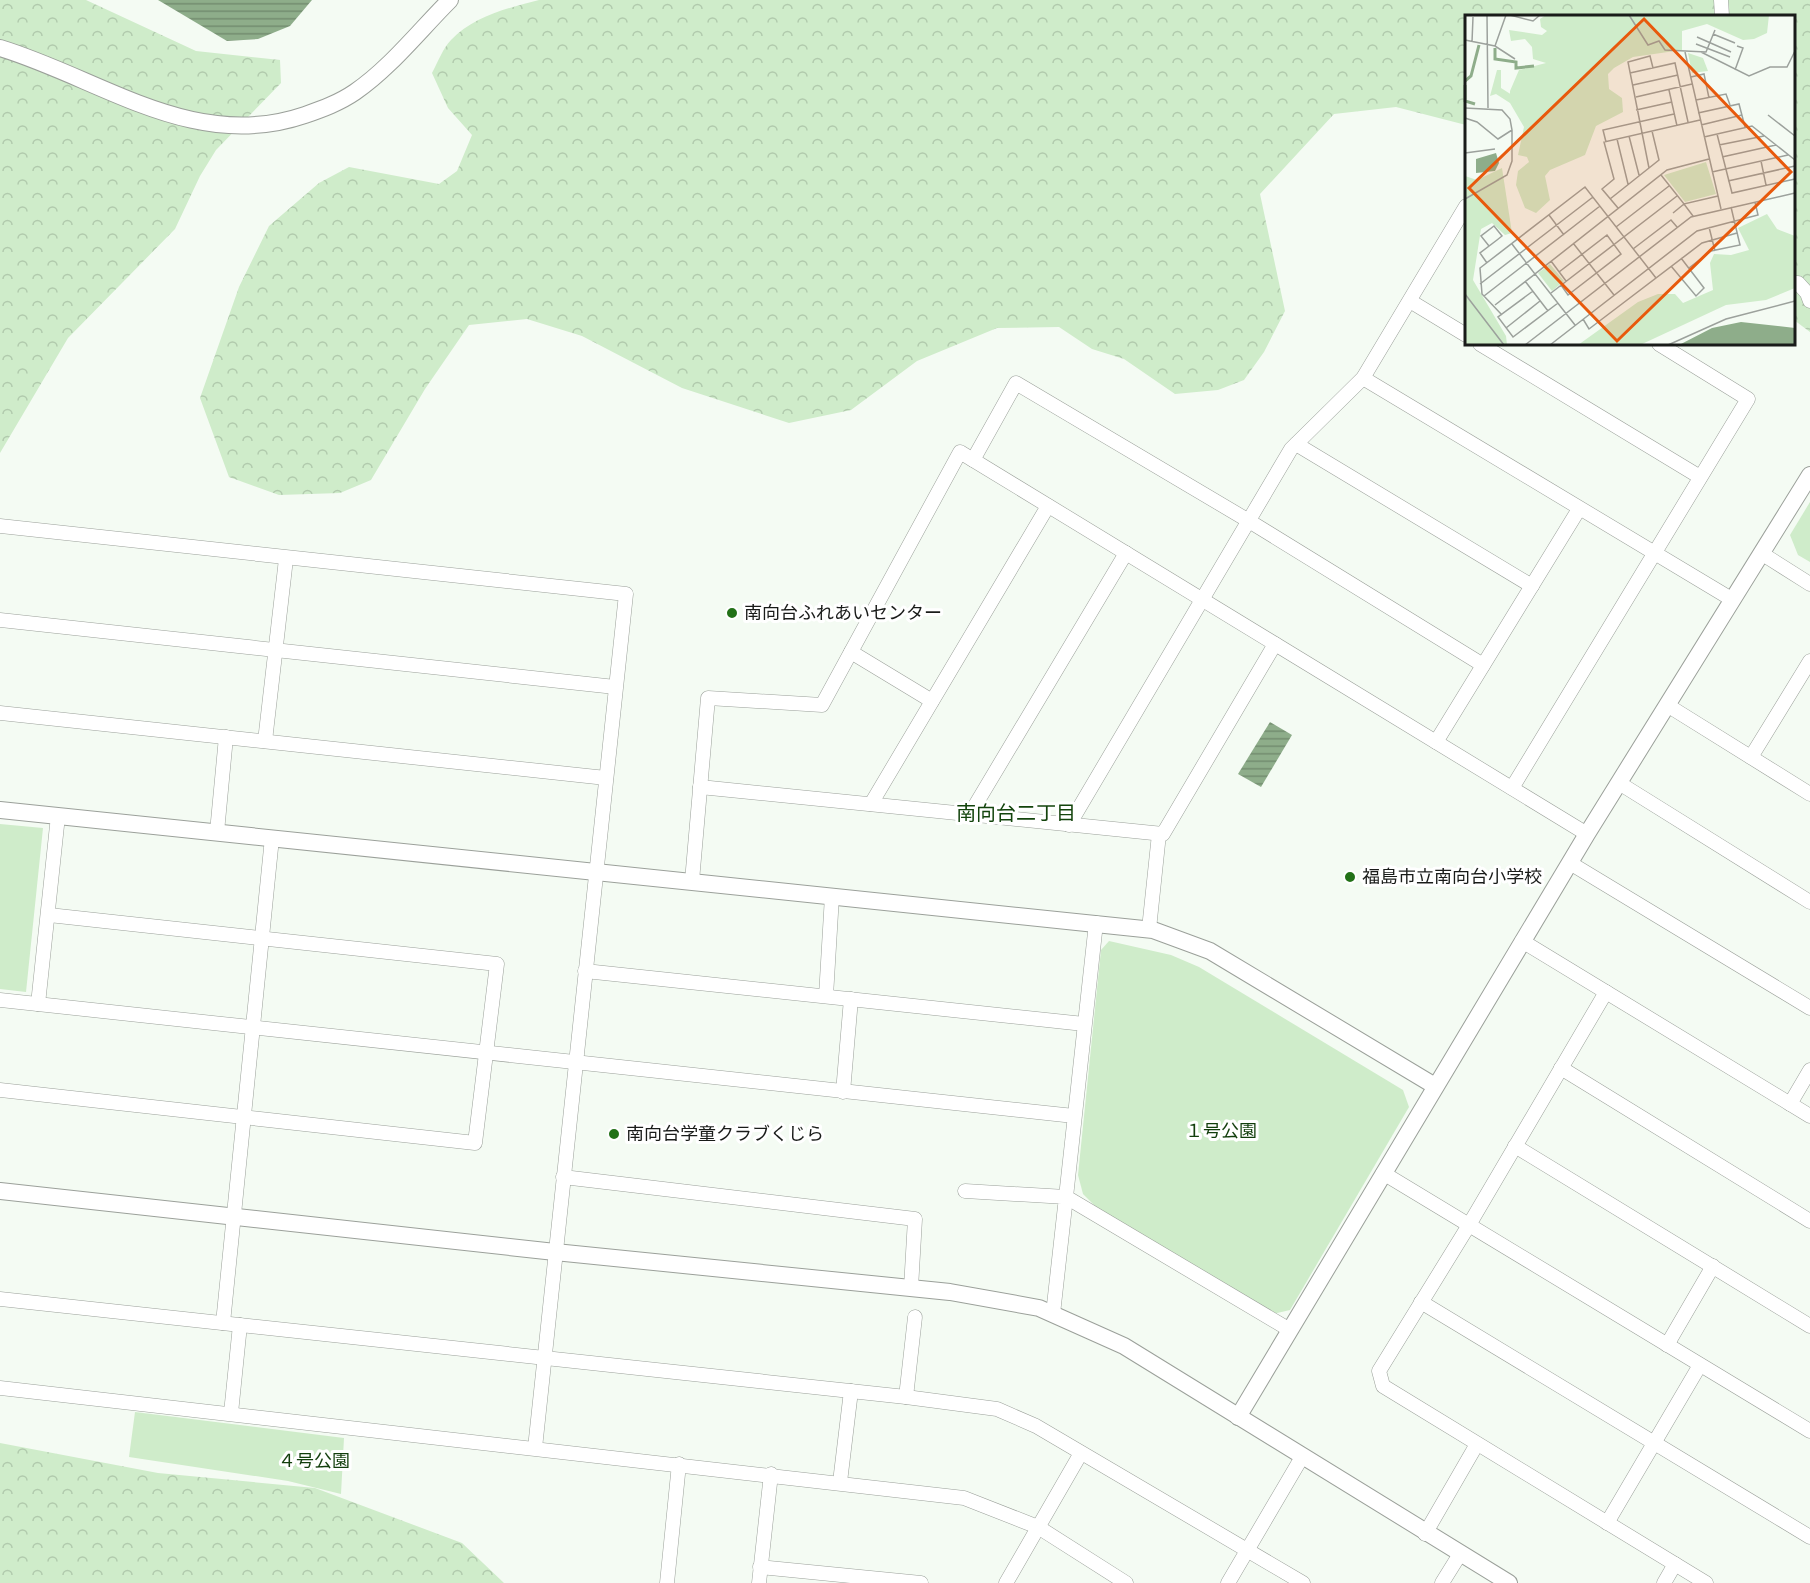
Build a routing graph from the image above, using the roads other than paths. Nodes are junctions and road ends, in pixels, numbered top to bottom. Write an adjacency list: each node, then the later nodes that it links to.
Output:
1 (450, 0): 4 (street)
2 (1721, 0): 3 (street)
3 (1722, 15)
4 (0, 48)
5 (1462, 225): 7 (street)
6 (1795, 283): 8 (street)
7 (1410, 301): 9 (street); 12 (street)
8 (1810, 302)
9 (1465, 334)
10 (1482, 345): 16 (street)
11 (1661, 345): 16 (street)
12 (1364, 378): 13 (street); 18 (street)
13 (1296, 444): 19 (street); 26 (street)
14 (972, 460): 17 (street); 19 (street); 32 (street)
15 (1810, 475): 23 (street)
16 (1700, 477): 22 (street)
17 (1048, 506): 21 (street); 36 (street)
18 (1579, 509): 22 (street); 26 (street)
19 (1249, 521): 27 (street); 34 (street)
20 (0, 526): 24 (street)
21 (1126, 553): 27 (street); 50 (street)
22 (1654, 553): 28 (street); 46 (street)
23 (1761, 553): 25 (street); 28 (street)
24 (286, 559): 31 (street); 35 (street)
25 (1810, 584)
26 (1532, 586): 34 (street)
27 (1202, 600): 30 (street); 52 (street)
28 (1733, 600): 37 (street)
29 (0, 620): 31 (street)
30 (1275, 644): 41 (street); 54 (street)
31 (276, 650): 35 (street); 40 (street)
32 (851, 652): 36 (street); 45 (street)
33 (1810, 661): 42 (street)
34 (1483, 665): 41 (street)
35 (615, 687): 43 (street)
36 (932, 701): 48 (street)
37 (1667, 705): 42 (street); 44 (street)
38 (0, 713): 39 (street)
39 (226, 737): 40 (street); 53 (street)
40 (265, 741): 43 (street)
41 (1436, 742): 46 (street)
42 (1751, 758): 47 (street)
43 (606, 778): 58 (street)
44 (1619, 783): 55 (street); 61 (street)
45 (700, 787): 48 (street); 59 (street)
46 (1512, 788): 55 (street)
47 (1810, 794)
48 (871, 804): 50 (street)
49 (0, 810): 51 (street)
50 (970, 814): 52 (street)
51 (58, 816): 53 (street); 62 (street)
52 (1069, 825): 54 (street)
53 (217, 832): 56 (street)
54 (1159, 834): 64 (street)
55 (1587, 834): 57 (street)
56 (272, 838): 58 (street); 65 (street)
57 (1570, 863): 66 (street); 73 (street)
58 (596, 871): 59 (street); 67 (street)
59 (692, 881): 60 (street)
60 (832, 896): 63 (street); 69 (street)
61 (1810, 902)
62 (49, 915): 65 (street); 72 (street)
63 (1096, 923): 64 (street); 74 (street)
64 (1149, 929): 80 (street)
65 (262, 938): 75 (street); 76 (street)
66 (1522, 941): 68 (street); 80 (street)
67 (585, 970): 69 (street); 77 (street)
68 (1605, 992): 78 (street); 83 (street)
69 (826, 996): 70 (street)
70 (851, 999): 74 (street); 82 (street)
71 (0, 1000): 72 (street)
72 (38, 1004): 75 (street)
73 (1810, 1008)
74 (1084, 1024): 85 (street)
75 (253, 1027): 76 (street); 84 (street)
76 (487, 1054): 77 (street); 84 (street)
77 (575, 1064): 82 (street); 89 (street)
78 (1561, 1068): 87 (street); 94 (street)
79 (1810, 1070): 83 (street)
80 (1435, 1086): 88 (street)
81 (0, 1090): 84 (street)
82 (843, 1092): 85 (street)
83 (1790, 1104): 86 (street)
84 (243, 1116): 93 (street)
85 (1074, 1116): 92 (street)
86 (1810, 1116)
87 (1515, 1146): 95 (street); 97 (street)
88 (1383, 1173): 95 (street); 106 (street)
89 (563, 1177): 96 (street); 98 (street)
90 (0, 1191): 93 (street)
91 (965, 1191): 92 (street)
92 (1066, 1197): 101 (street); 106 (street)
93 (233, 1215): 96 (street); 103 (street)
94 (1810, 1221)
95 (1469, 1226): 100 (street); 107 (street)
96 (555, 1252): 98 (street); 108 (street)
97 (1713, 1266): 105 (street); 107 (street)
98 (911, 1288): 101 (street)
99 (0, 1299): 103 (street)
100 (1421, 1302): 116 (street); 117 (street)
101 (1053, 1314): 114 (street)
102 (915, 1317): 112 (street)
103 (223, 1323): 104 (street)
104 (240, 1325): 108 (street); 113 (street)
105 (1810, 1326)
106 (1290, 1330): 114 (street)
107 (1667, 1345): 109 (street)
108 (544, 1358): 111 (street); 118 (street)
109 (1700, 1365): 115 (street); 116 (street)
110 (0, 1388): 113 (street)
111 (851, 1391): 112 (street); 123 (street)
112 (906, 1397): 119 (street)
113 (231, 1413): 118 (street)
114 (1238, 1417): 120 (street)
115 (1810, 1431)
116 (1653, 1443): 124 (street); 127 (street)
117 (1477, 1444): 124 (street); 126 (street)
118 (534, 1448): 121 (street)
119 (1082, 1453): 125 (street); 128 (street)
120 (1302, 1457): 126 (street); 128 (street)
121 (679, 1464): 122 (street); 132 (street)
122 (771, 1474): 123 (street); 131 (street)
123 (840, 1482): 125 (street)
124 (1607, 1523): 130 (street)
125 (1038, 1527): 135 (street); 136 (street)
126 (1425, 1534): 129 (street)
127 (1810, 1537)
128 (1248, 1549): 137 (street); 138 (street)
129 (1460, 1554): 139 (street); 140 (street)
130 (1675, 1564): 141 (street); 142 (street)
131 (760, 1567): 133 (street); 134 (street)
132 (667, 1583)
133 (759, 1583)
134 (921, 1583)
135 (1006, 1583)
136 (1126, 1583)
137 (1228, 1583)
138 (1303, 1583)
139 (1442, 1583)
140 (1509, 1583)
141 (1664, 1583)
142 (1706, 1583)

